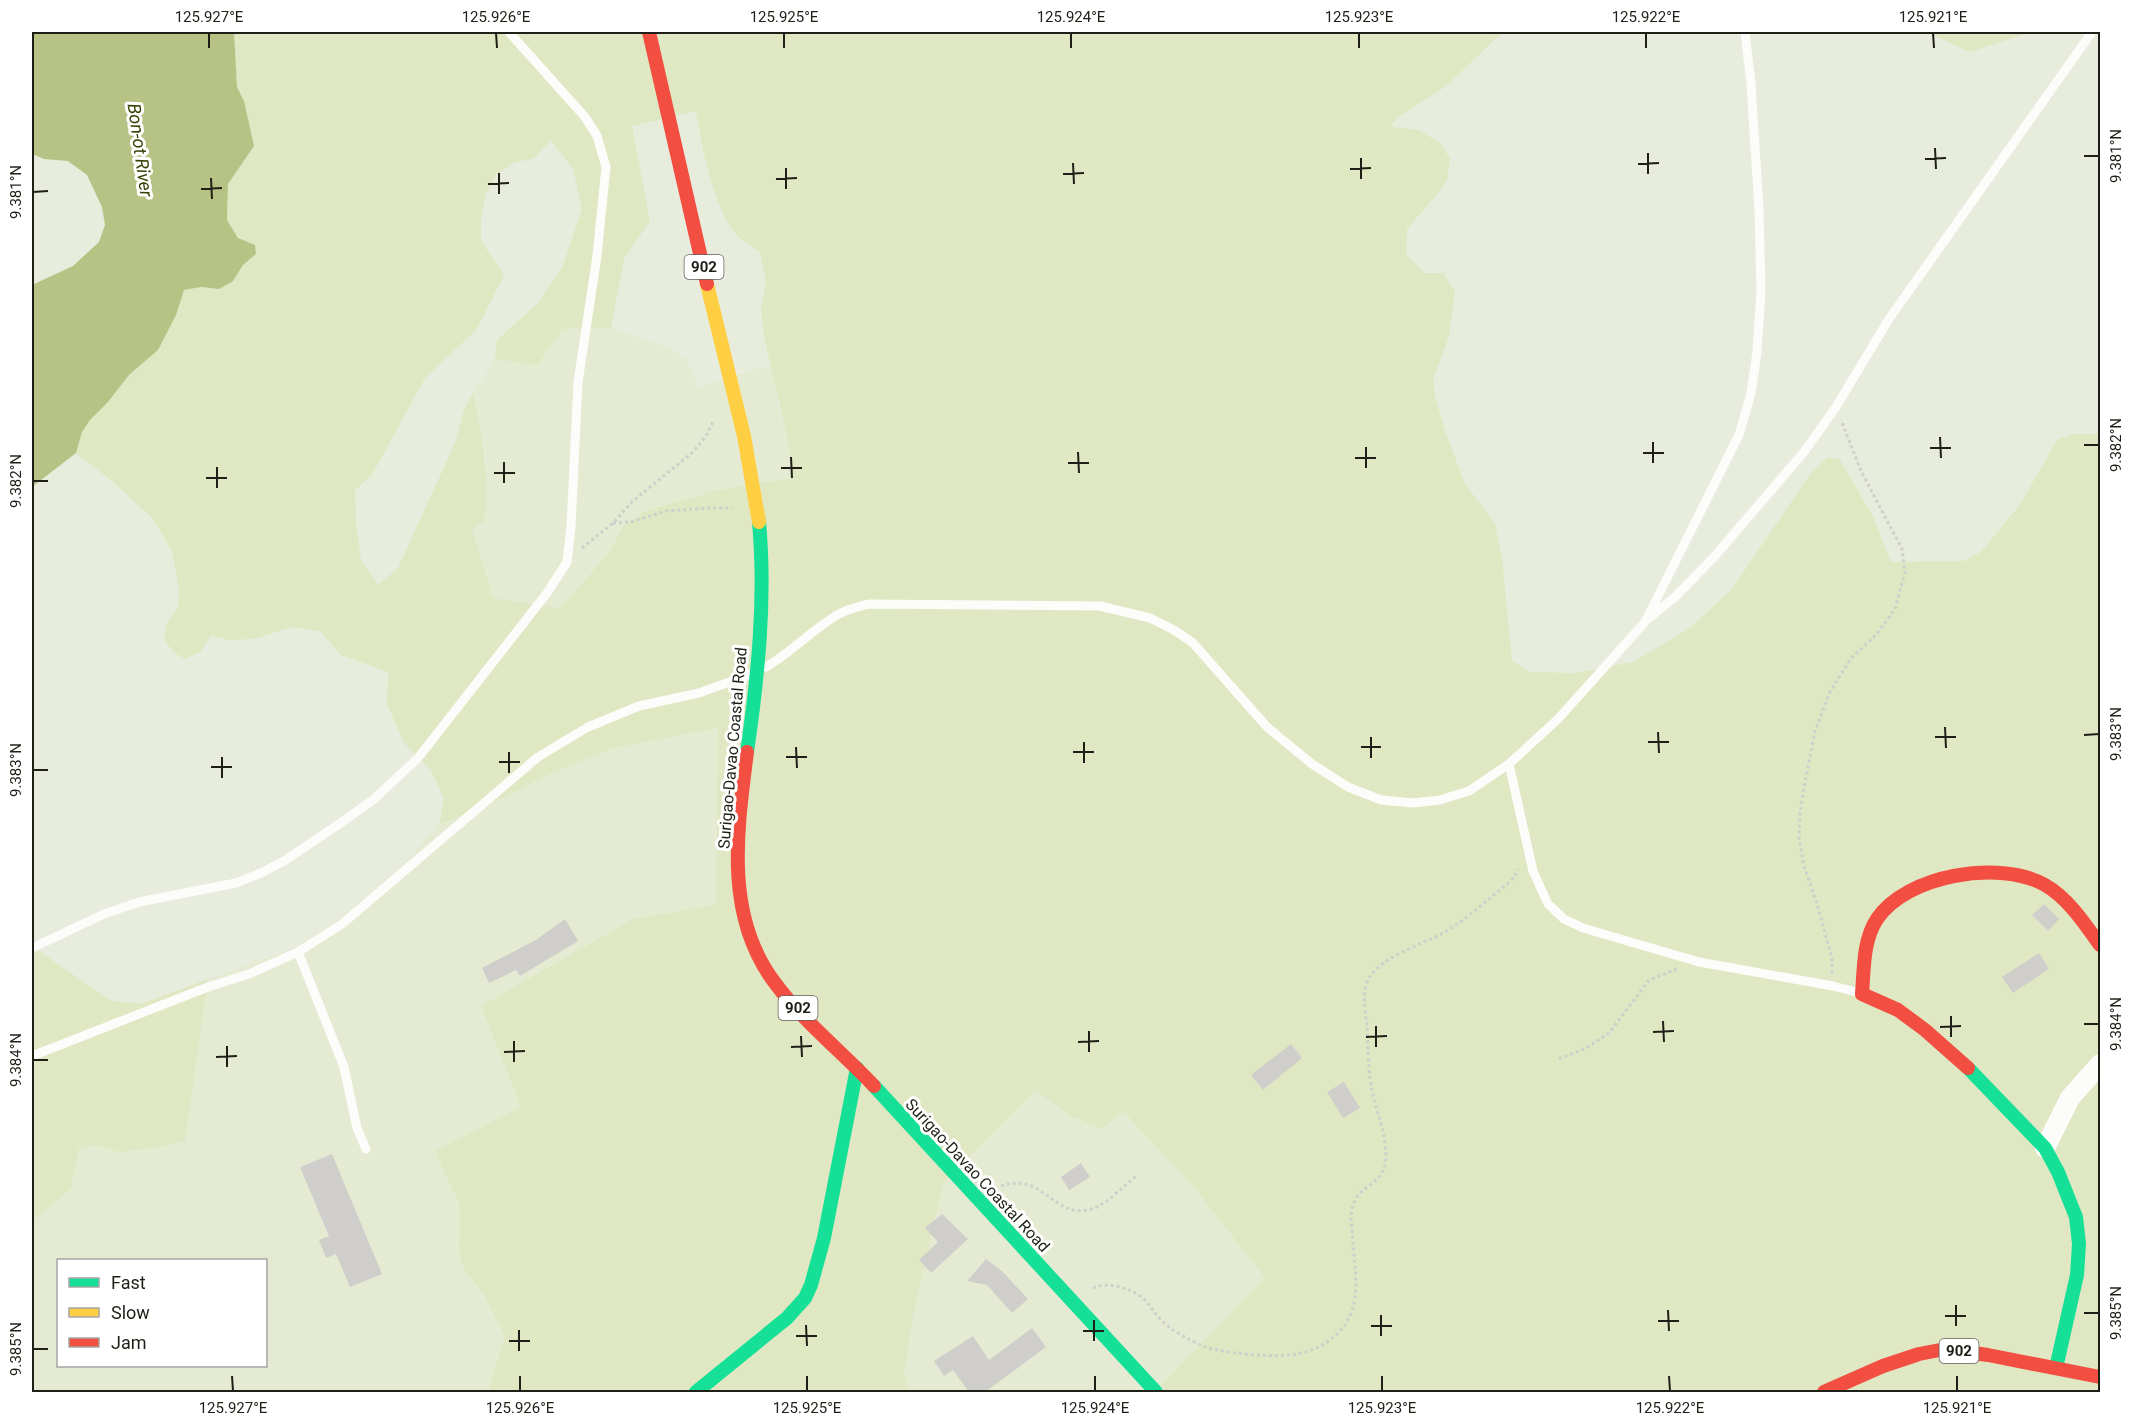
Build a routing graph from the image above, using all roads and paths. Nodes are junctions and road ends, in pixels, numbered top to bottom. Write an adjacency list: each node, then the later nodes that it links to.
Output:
1 (508, 32): 9 (lane)
2 (650, 32): 7 (main road, Surigao-Davao Coastal Road / 902)
3 (1745, 32): 10 (lane)
4 (2091, 32): 5 (lane)
5 (1836, 407): 10 (lane); 18 (path)
6 (717, 415): 8 (path)
7 (758, 512): 8 (path); 11 (main road, Surigao-Davao Coastal Road / 902)
8 (613, 523): 9 (path)
9 (567, 562): 15 (lane)
10 (1645, 622): 12 (lane)
11 (757, 672): 12 (lane); 16 (lane); 23 (main road, Surigao-Davao Coastal Road / 902)
12 (1509, 764): 13 (lane)
13 (1526, 842): 17 (lane); 28 (path)
14 (2100, 945): 19 (main road)
15 (32, 948)
16 (298, 952): 20 (lane); 25 (lane)
17 (1699, 962): 18 (lane); 21 (path)
18 (1833, 987): 19 (lane)
19 (1862, 994): 24 (main road)
20 (32, 1056)
21 (1559, 1059)
22 (2100, 1064): 24 (street)
23 (857, 1068): 27 (main road, Surigao-Davao Coastal Road / 902); 31 (main road)
24 (2045, 1148): 29 (main road)
25 (366, 1149)
26 (1138, 1175): 27 (path)
27 (981, 1201): 28 (main road, Surigao-Davao Coastal Road / 902)
28 (1070, 1298): 32 (main road, Surigao-Davao Coastal Road / 902)
29 (2056, 1368): 30 (main road, 902); 33 (main road, 902)
30 (2100, 1377)
31 (696, 1392)
32 (1156, 1392)
33 (1824, 1392)

